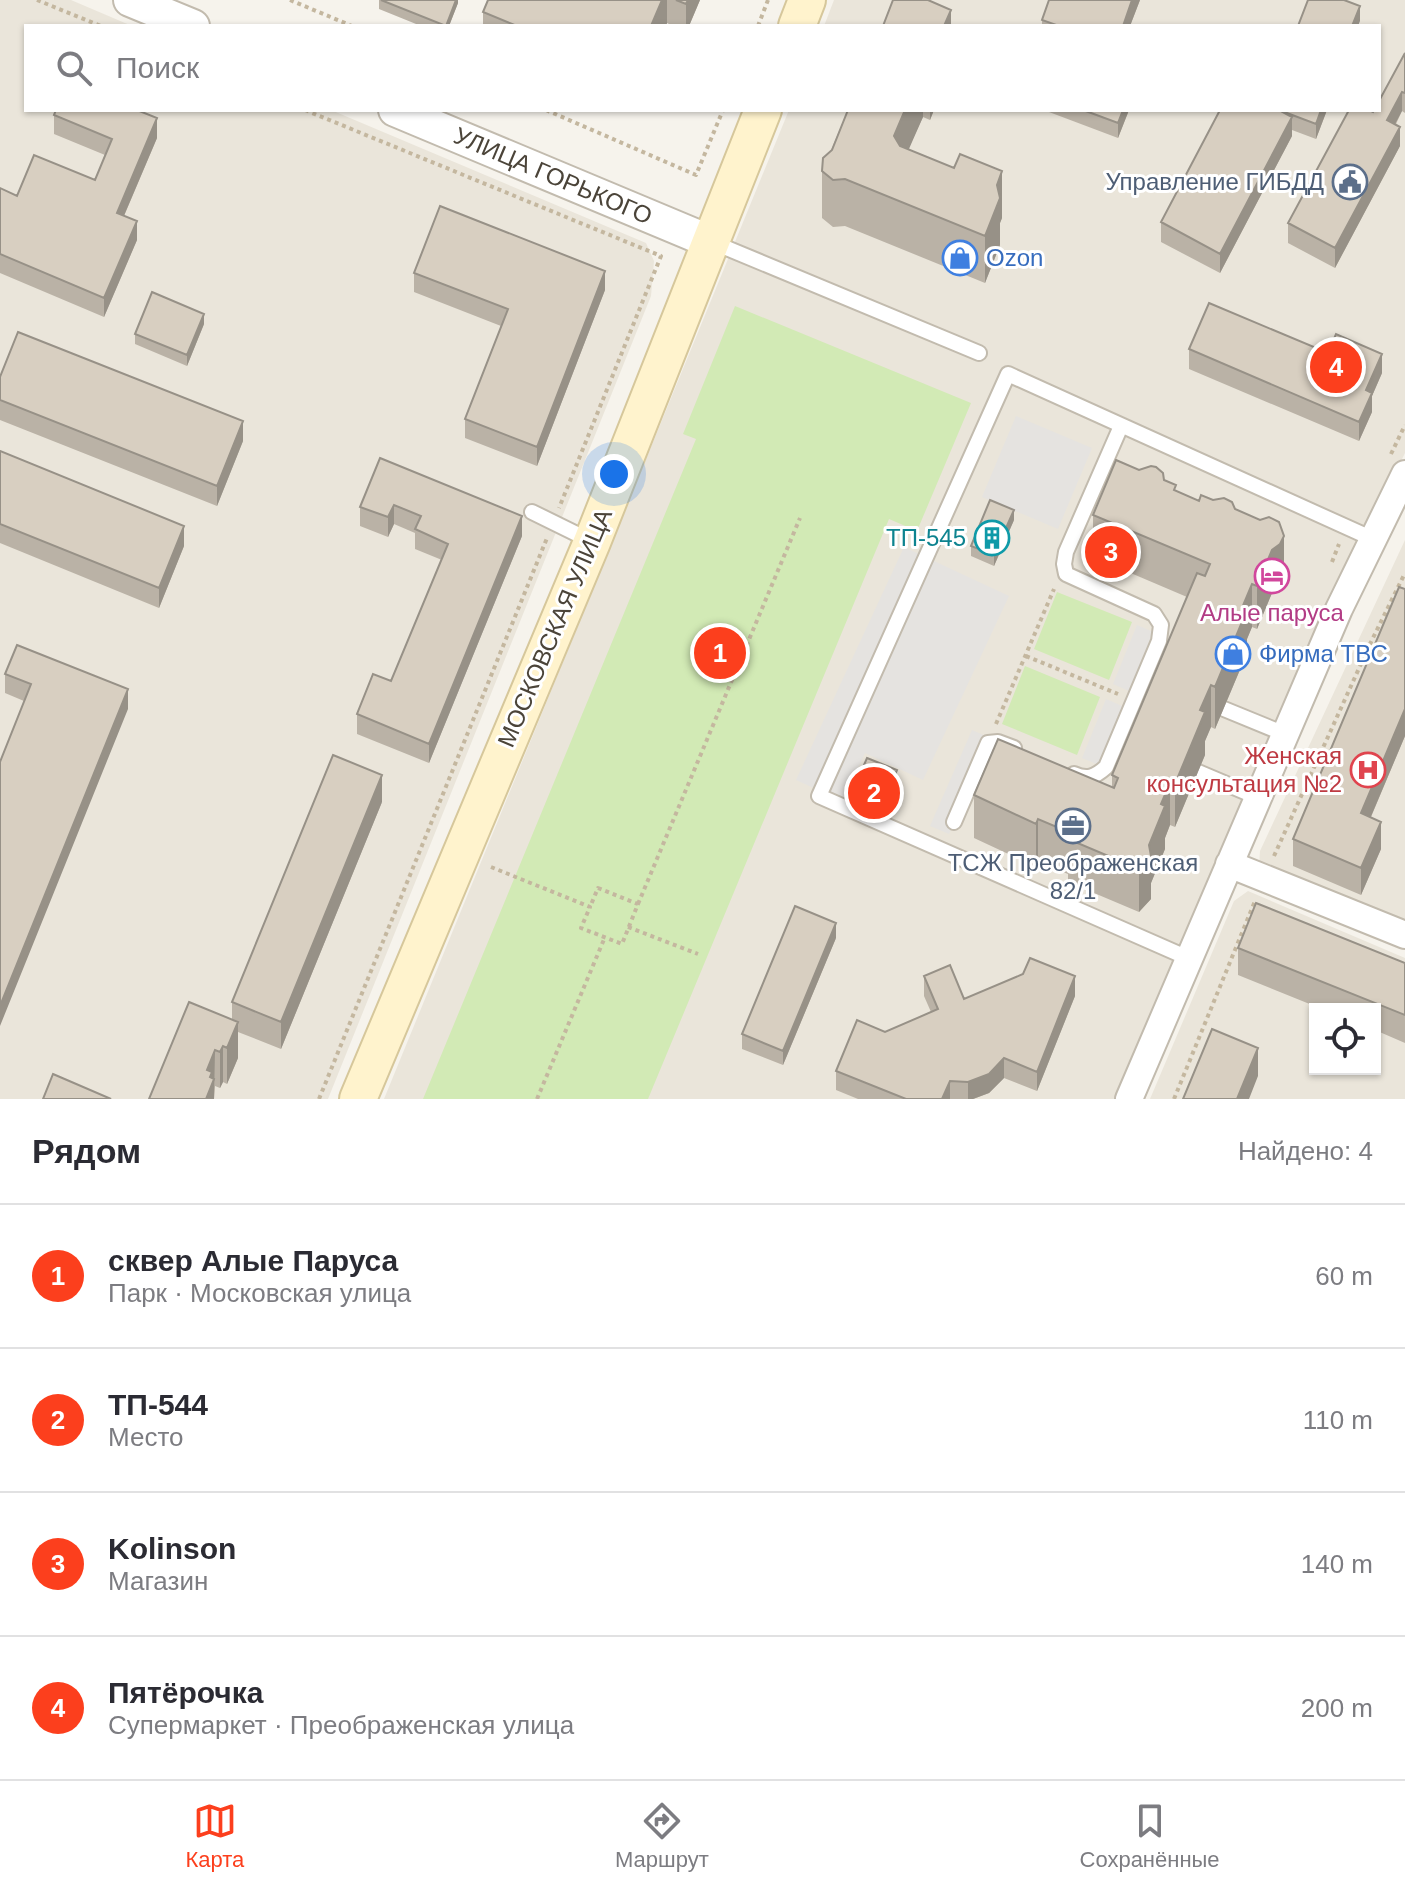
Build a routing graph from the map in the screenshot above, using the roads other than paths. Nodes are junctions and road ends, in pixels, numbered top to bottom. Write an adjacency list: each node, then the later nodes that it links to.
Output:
1 (130, 0): 3 (street)
2 (807, 0): 4 (main road)
3 (188, 24)
4 (798, 24)
5 (400, 112): 7 (street, УЛИЦА ГОРЬКОГО)
6 (762, 112): 7 (main road, МОСКОВСКАЯ УЛИЦА)
7 (711, 242): 8 (lane); 13 (main road, МОСКОВСКАЯ УЛИЦА)
8 (979, 353)
9 (1121, 426): 12 (lane); 17 (lane); 23 (lane)
10 (1405, 474): 12 (street)
11 (532, 512): 13 (lane)
12 (1373, 539): 15 (street)
13 (592, 542): 24 (main road, МОСКОВСКАЯ УЛИЦА)
14 (1224, 709): 15 (lane)
15 (1285, 734): 19 (street)
16 (1027, 754): 20 (lane)
17 (1056, 766)
18 (1198, 772): 19 (lane)
19 (1257, 797): 21 (street)
20 (954, 822)
21 (1229, 864): 22 (street); 23 (street)
22 (1405, 935)
23 (1188, 958): 25 (street)
24 (358, 1099)
25 (1129, 1099)

